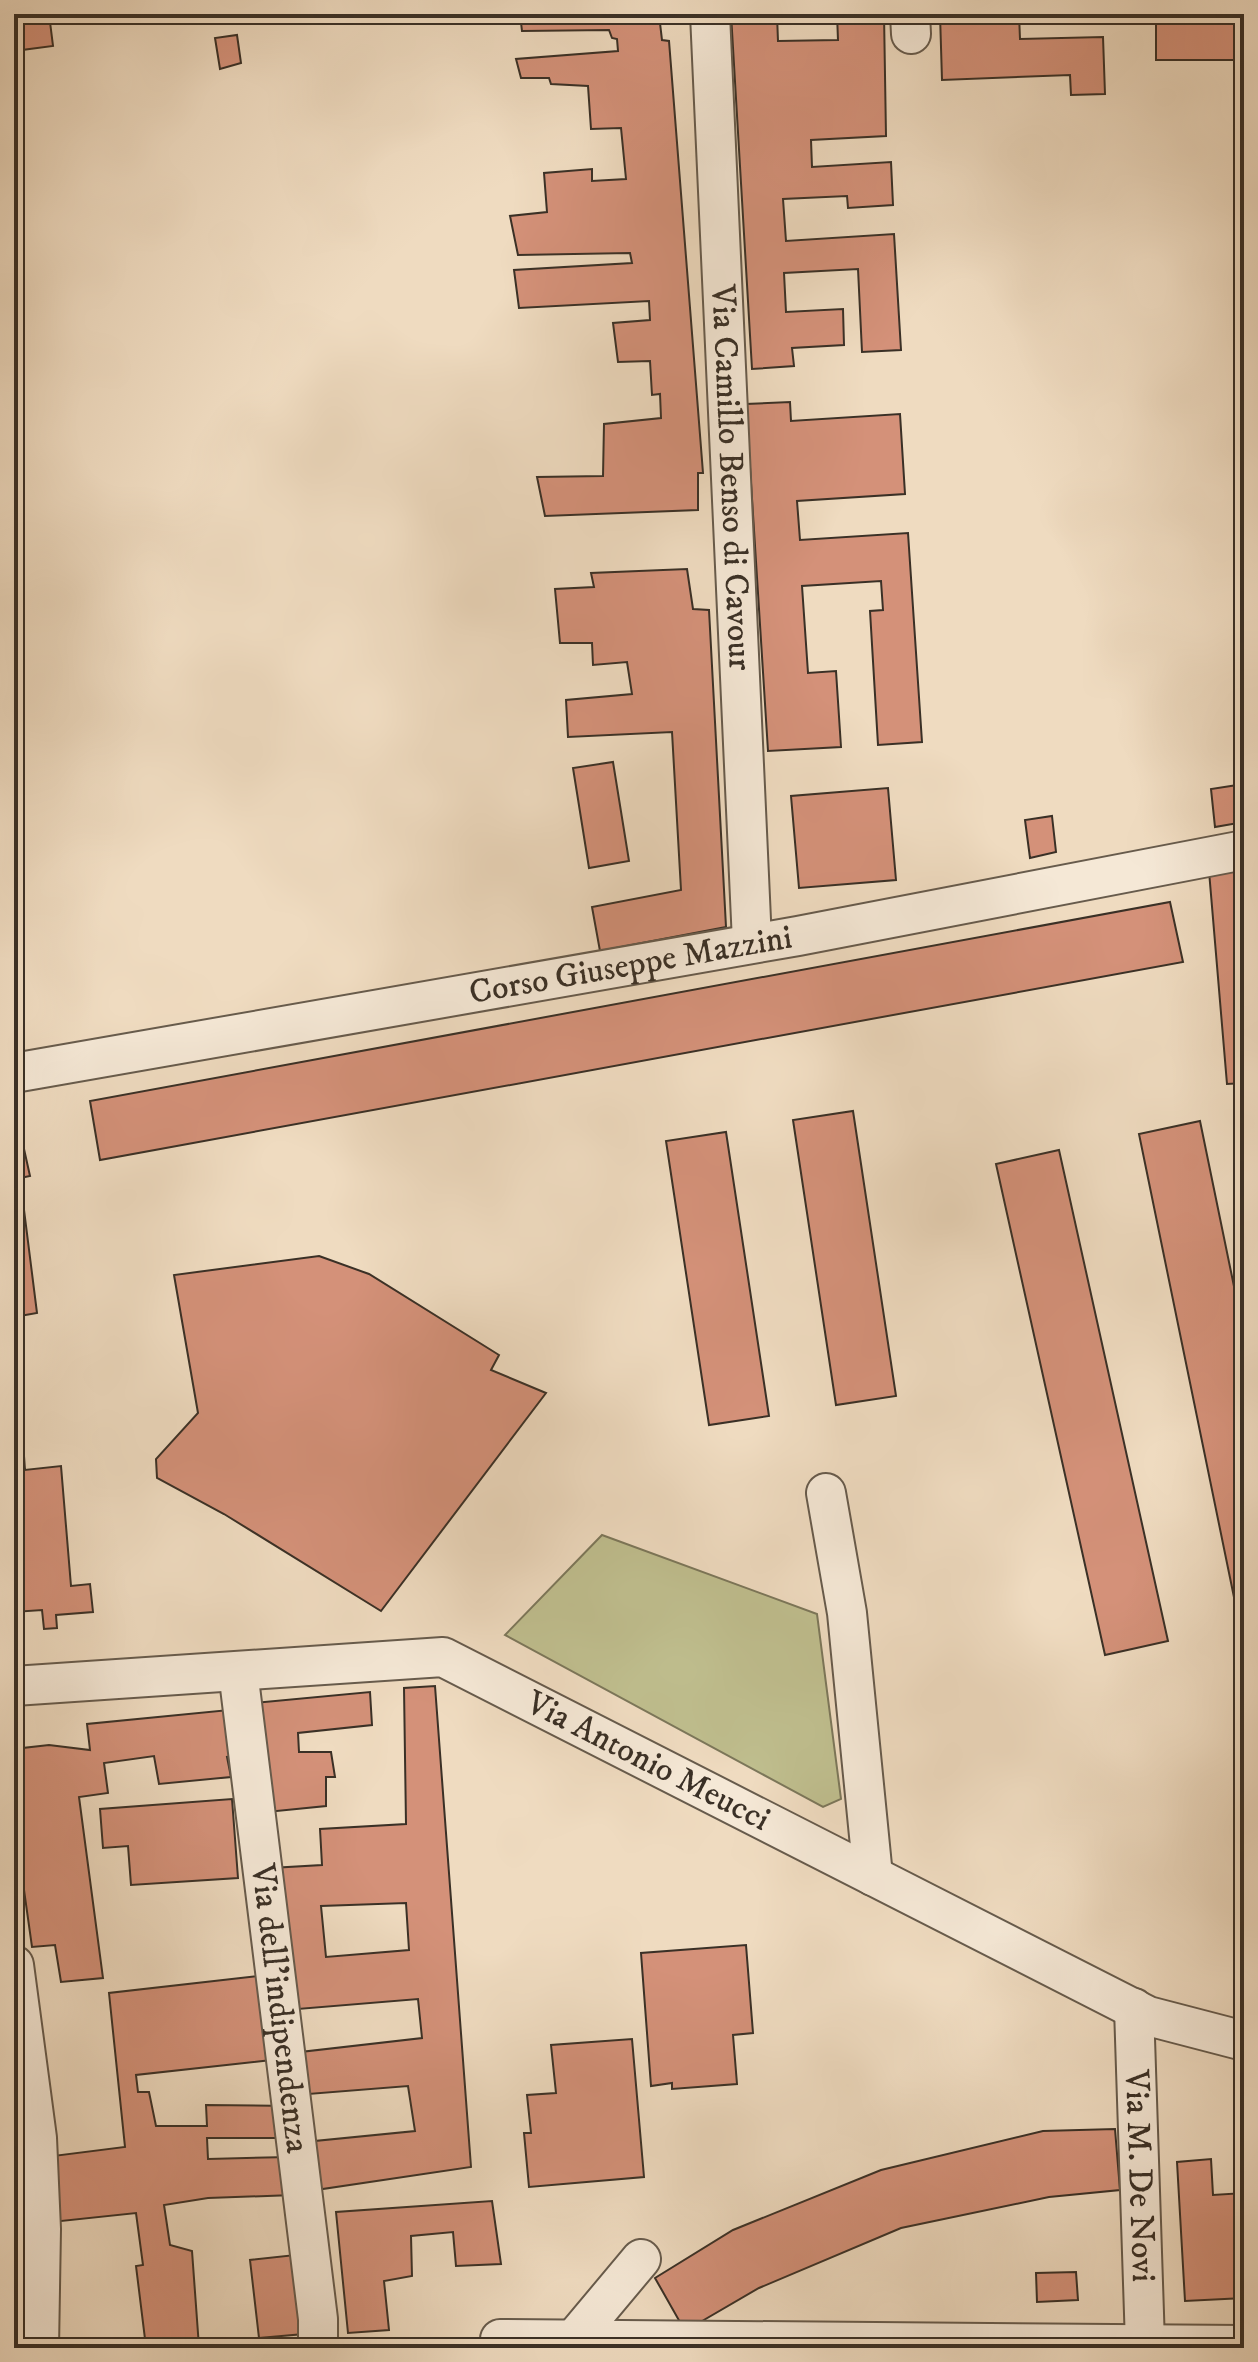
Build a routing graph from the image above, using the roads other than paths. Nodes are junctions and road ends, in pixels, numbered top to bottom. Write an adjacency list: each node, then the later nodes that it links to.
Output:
1 (710, 14): 3 (street, Via Camillo Benso di Cavour)
2 (1244, 850): 3 (street, Corso Giuseppe Mazzini)
3 (752, 942): 4 (street, Corso Giuseppe Mazzini)
4 (14, 1073)
5 (826, 1493): 8 (street)
6 (238, 1671): 7 (street, Via Antonio Meucci); 8 (street, Via Antonio Meucci); 19 (street, Via dell'indipendenza)
7 (14, 1686)
8 (873, 1876): 10 (street, Via Antonio Meucci)
9 (14, 1965): 12 (street)
10 (1134, 2008): 11 (street, Via Antonio Meucci); 16 (street, Via M. De Novi)
11 (1244, 2041)
12 (28, 2228): 18 (street)
13 (641, 2259): 15 (street)
14 (500, 2339): 15 (street)
15 (574, 2339): 16 (street)
16 (1145, 2344): 17 (street)
17 (1244, 2345)
18 (39, 2348)
19 (318, 2348)

